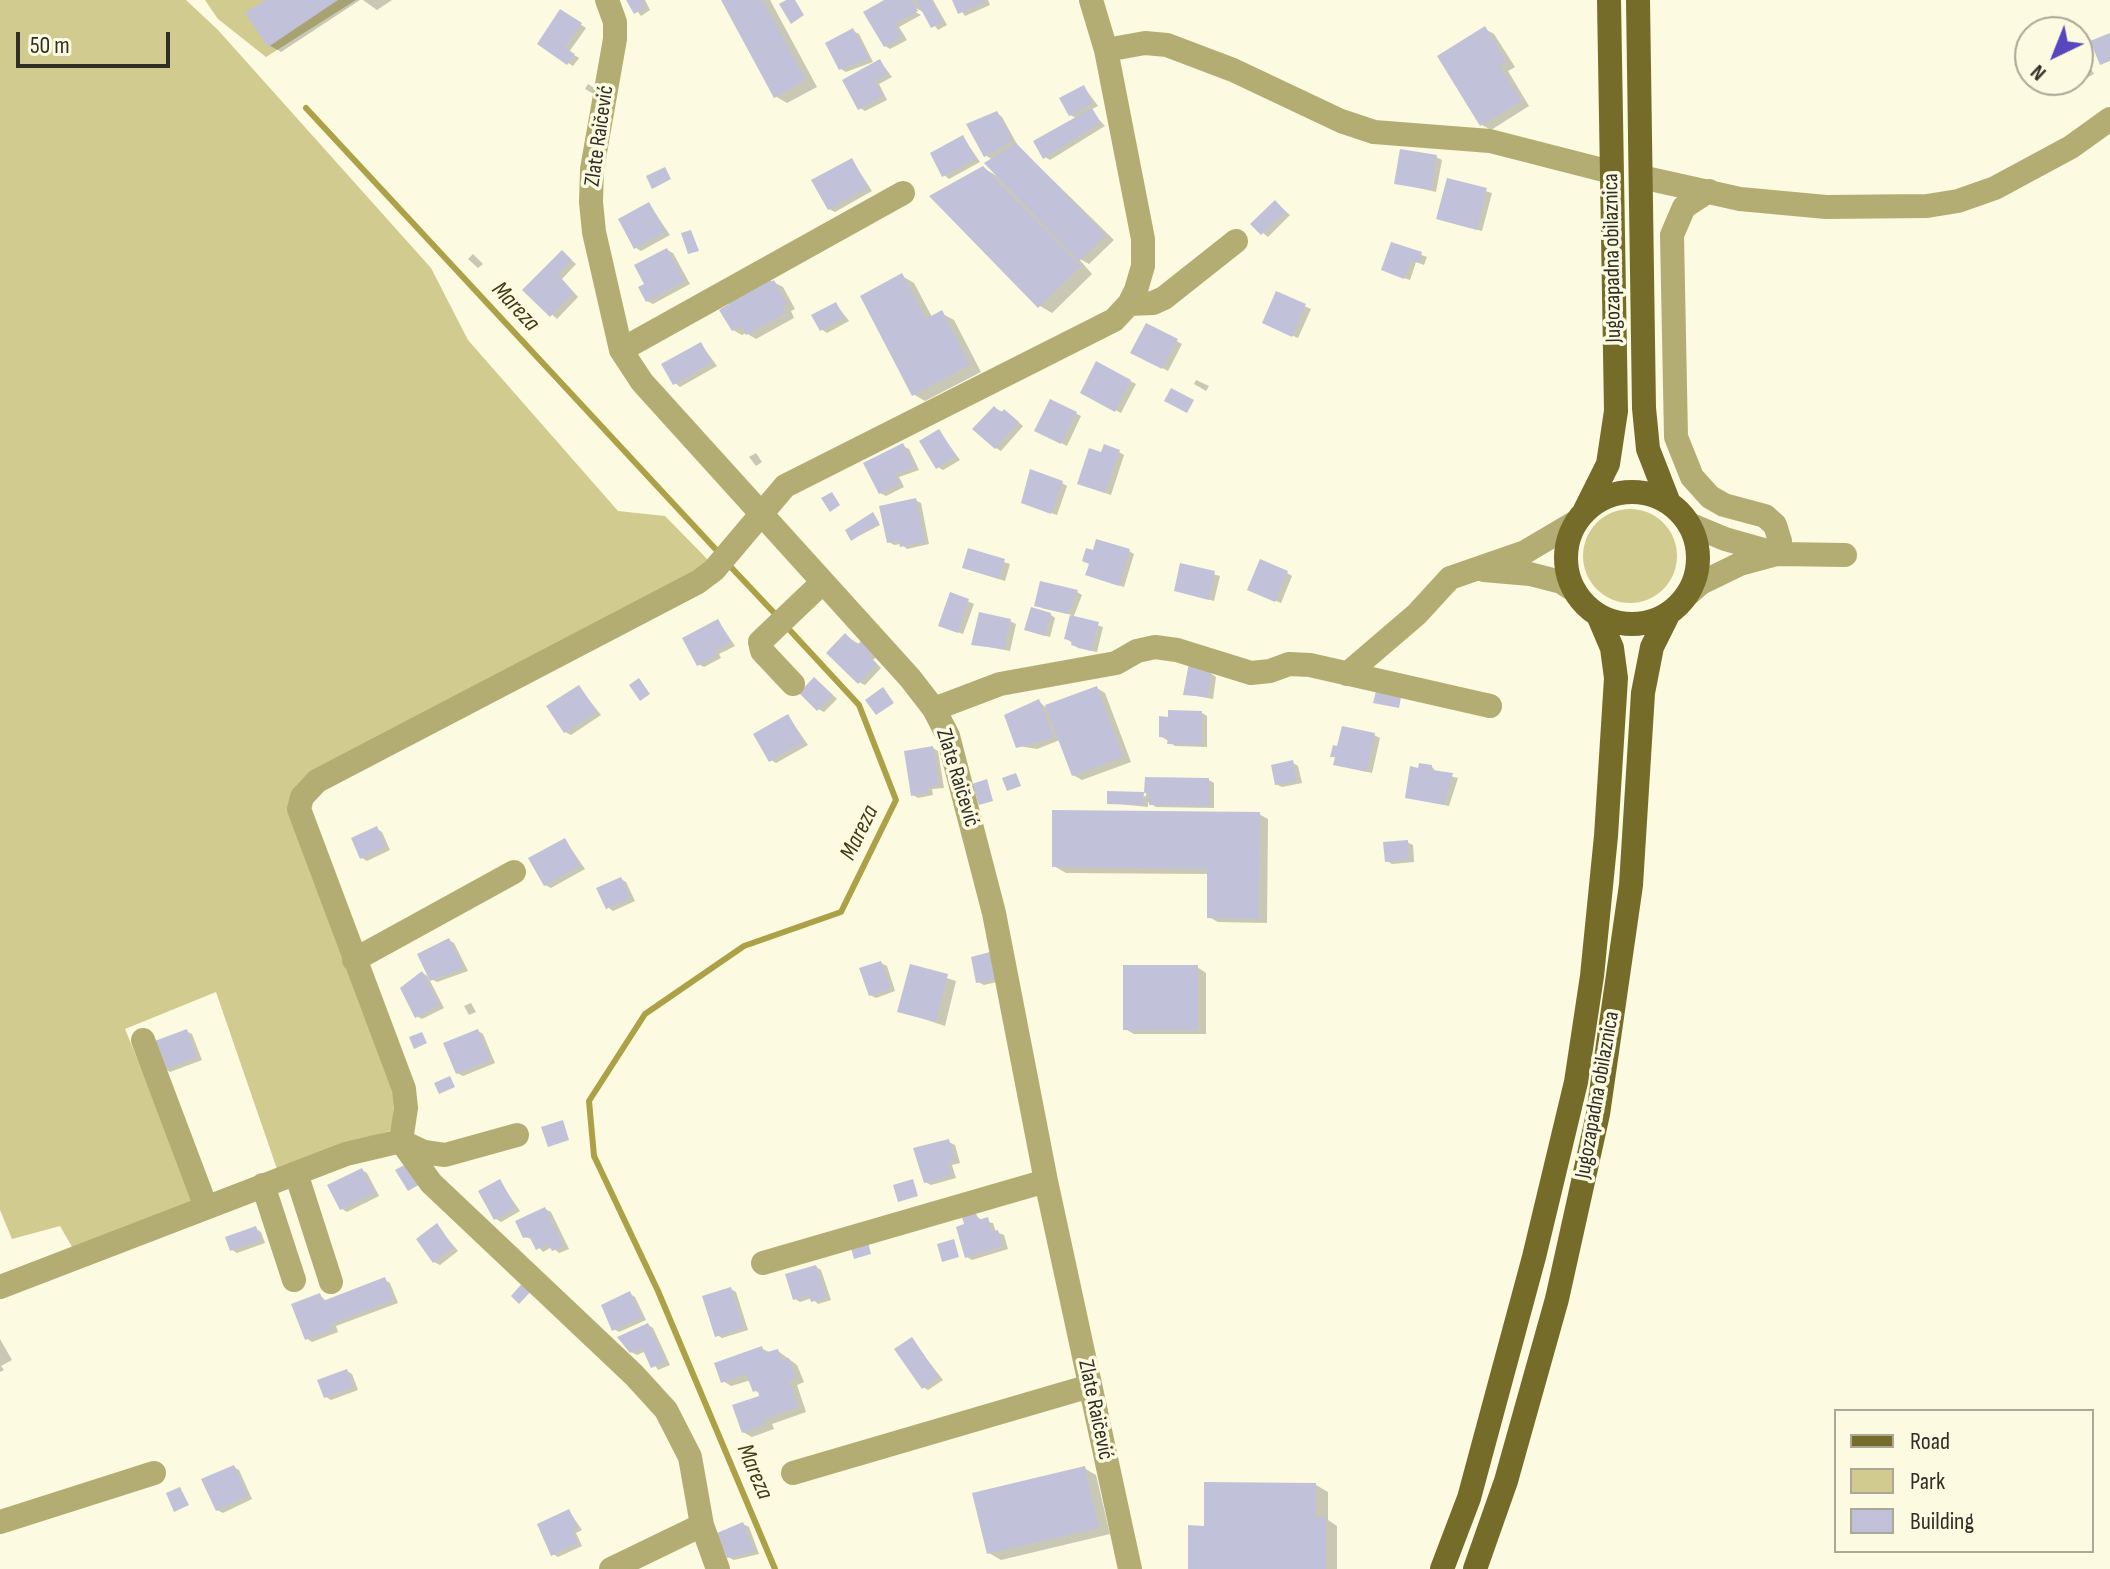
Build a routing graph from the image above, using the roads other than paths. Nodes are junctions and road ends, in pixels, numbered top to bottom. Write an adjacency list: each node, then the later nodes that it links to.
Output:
1 (607, 0): 13 (street, Zlate Raičević)
2 (1091, 0): 5 (street)
3 (1609, 0): 7 (main road, Jugozapadna obilaznica)
4 (1638, 0): 8 (main road, Jugozapadna obilaznica)
5 (1106, 50): 7 (street); 12 (street)
6 (2110, 119): 9 (street)
7 (1611, 172): 16 (main road, Jugozapadna obilaznica)
8 (1641, 177): 9 (street); 14 (main road, Jugozapadna obilaznica)
9 (1709, 191): 18 (street)
10 (903, 193): 13 (street)
11 (1236, 241): 12 (street)
12 (1129, 304): 15 (street)
13 (621, 350): 15 (street, Zlate Raičević)
14 (1669, 503): 16 (main road); 17 (main road)
15 (762, 513): 21 (street, Zlate Raičević); 30 (street)
16 (1580, 516): 20 (street); 22 (main road)
17 (1689, 524): 18 (street); 23 (main road)
18 (1778, 554): 19 (street); 23 (street)
19 (1845, 555)
20 (1470, 570): 22 (street); 25 (street)
21 (823, 582): 26 (street); 28 (street, Zlate Raičević)
22 (1575, 591): 24 (main road)
23 (1677, 604): 24 (main road); 51 (main road, Jugozapadna obilaznica)
24 (1598, 615): 50 (main road, Jugozapadna obilaznica)
25 (1347, 674): 27 (street); 28 (street)
26 (793, 684)
27 (1490, 706)
28 (934, 709): 35 (street, Zlate Raičević)
29 (514, 872): 30 (street)
30 (354, 960): 33 (street)
31 (143, 1040): 37 (street)
32 (517, 1135): 33 (street)
33 (401, 1141): 34 (street); 46 (street)
34 (296, 1173): 36 (street); 40 (street)
35 (1046, 1181): 38 (street); 42 (street, Zlate Raičević)
36 (263, 1185): 37 (street); 39 (street)
37 (206, 1207): 41 (street)
38 (763, 1263)
39 (294, 1280)
40 (331, 1282)
41 (0, 1287)
42 (1090, 1386): 44 (street); 49 (street, Zlate Raičević)
43 (154, 1473): 45 (street)
44 (793, 1473)
45 (0, 1522)
46 (702, 1525): 47 (street); 48 (street)
47 (611, 1569)
48 (718, 1569)
49 (1130, 1569)
50 (1442, 1569)
51 (1475, 1569)

